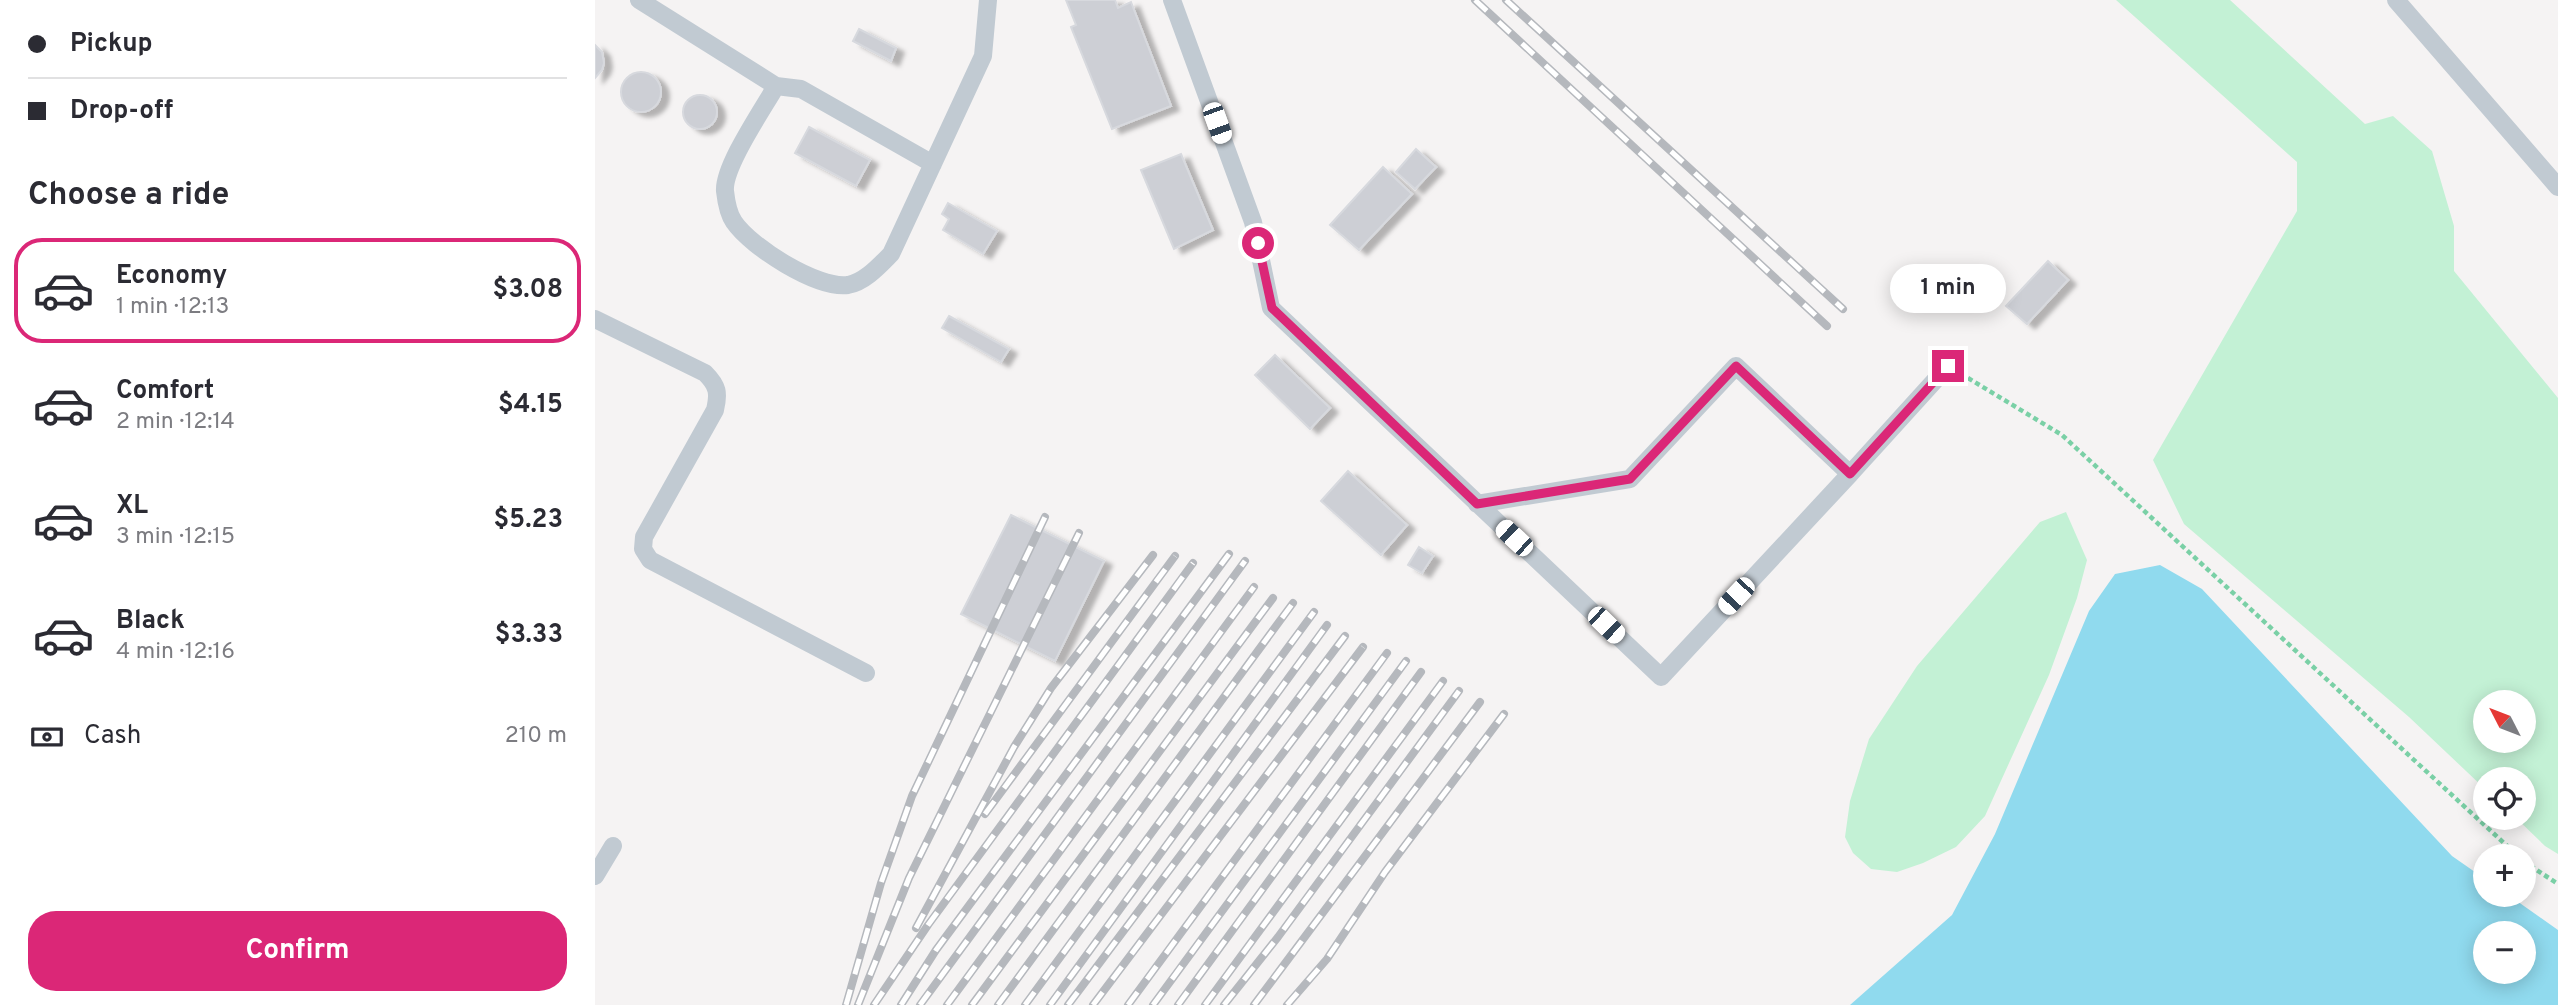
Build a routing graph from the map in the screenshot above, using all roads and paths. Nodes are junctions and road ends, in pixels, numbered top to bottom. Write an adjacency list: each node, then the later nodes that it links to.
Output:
1 (639, 0): 5 (lane)
2 (988, 0): 6 (lane)
3 (1172, 0): 11 (lane)
4 (2396, 0): 7 (lane)
5 (776, 86): 6 (lane); 6 (lane)
6 (933, 164)
7 (2558, 187)
8 (595, 319): 12 (lane)
9 (1948, 366): 10 (lane); 13 (path)
10 (1850, 474): 11 (lane); 11 (lane)
11 (1477, 504)
12 (866, 673)
13 (2505, 844)
14 (613, 846): 16 (lane)
15 (2536, 870): 17 (path)
16 (595, 876)
17 (2558, 884)

